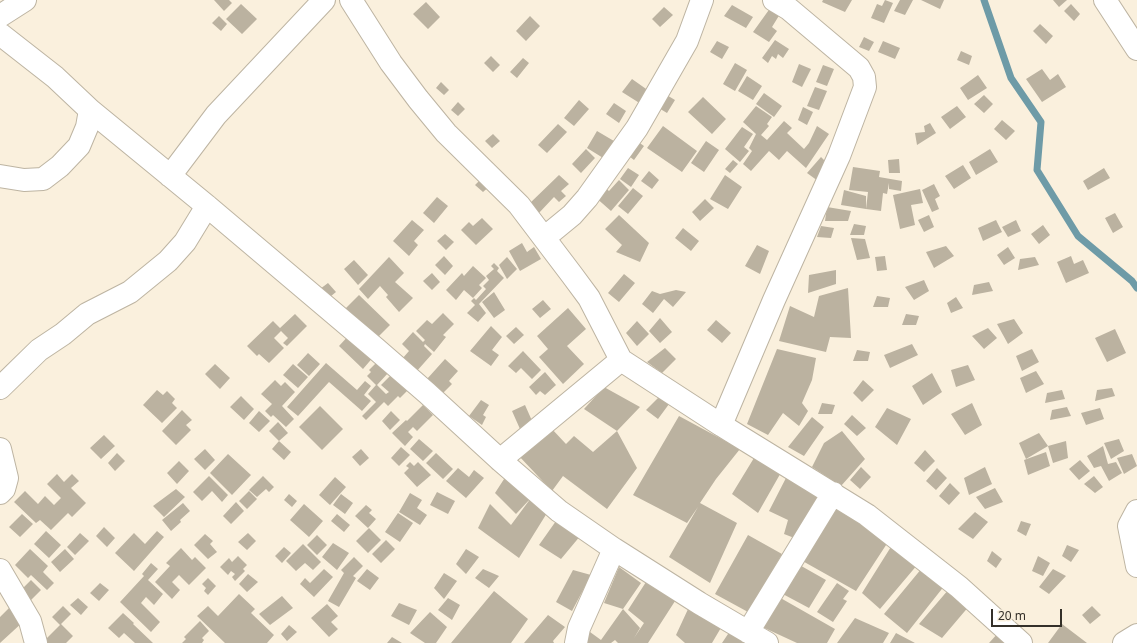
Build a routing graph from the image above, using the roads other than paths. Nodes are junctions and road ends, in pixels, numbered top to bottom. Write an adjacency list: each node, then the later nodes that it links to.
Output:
1 (25, 0): 7 (street)
2 (324, 0): 12 (street)
3 (351, 0): 14 (street)
4 (702, 0): 14 (street)
5 (774, 0): 17 (street)
6 (1105, 0): 9 (street)
7 (0, 16)
8 (0, 34): 10 (street)
9 (1136, 45)
10 (90, 110): 11 (street); 12 (street)
11 (0, 176)
12 (170, 176): 13 (street)
13 (207, 206): 16 (street); 19 (street)
14 (544, 238): 15 (street)
15 (621, 360): 17 (street); 19 (street)
16 (0, 388)
17 (721, 425): 21 (street)
18 (0, 449): 20 (street)
19 (500, 460): 23 (street)
20 (0, 493)
21 (833, 493): 26 (street); 31 (street)
22 (1137, 511): 24 (street)
23 (614, 549): 26 (street); 29 (street)
24 (1137, 566)
25 (0, 570): 28 (street)
26 (748, 632): 30 (street)
27 (1137, 635): 32 (street)
28 (32, 641)
29 (576, 643)
30 (767, 643)
31 (1021, 643)
32 (1124, 643)

